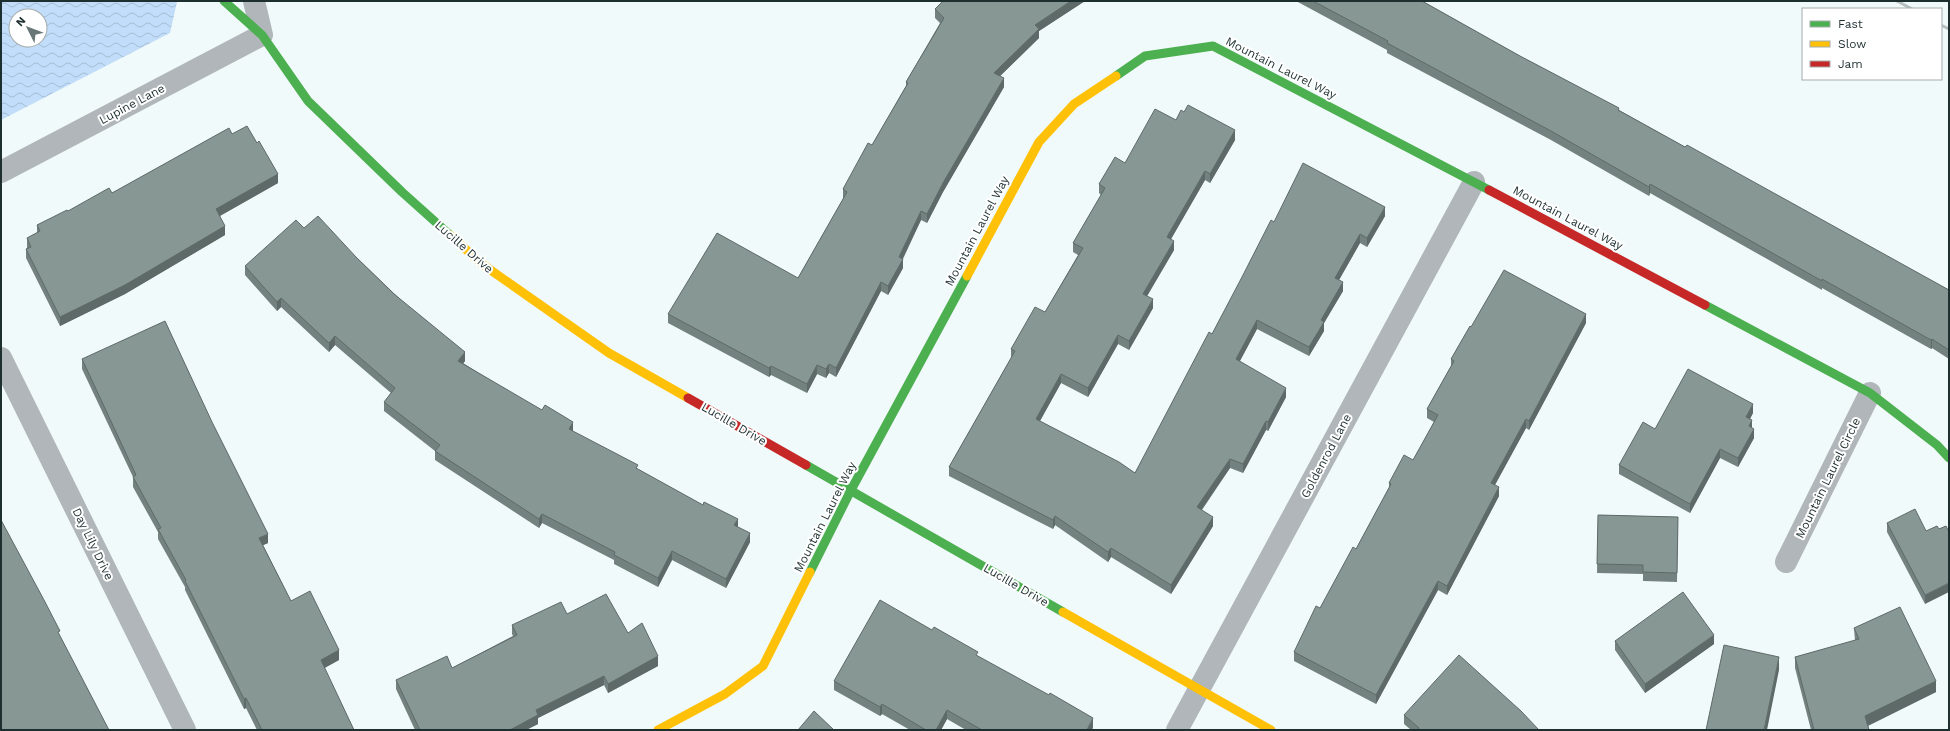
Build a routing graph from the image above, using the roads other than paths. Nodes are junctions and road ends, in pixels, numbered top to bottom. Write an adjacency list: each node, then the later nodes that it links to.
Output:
1 (224, 1): 3 (street, Lucille Drive)
2 (254, 1): 3 (street, Lucille Drive)
3 (262, 35): 4 (street, Lupine Lane); 9 (street, Lucille Drive)
4 (1, 172)
5 (1474, 182): 7 (street, Mountain Laurel Way); 9 (street, Mountain Laurel Way); 11 (street, Goldenrod Lane)
6 (1, 358): 12 (street, Day Lily Drive)
7 (1870, 393): 8 (street, Mountain Laurel Way); 10 (street, Mountain Laurel Circle)
8 (1949, 458)
9 (851, 490): 11 (street, Lucille Drive); 13 (street, Mountain Laurel Way)
10 (1786, 562)
11 (1199, 690): 14 (street, Goldenrod Lane); 15 (street, Lucille Drive)
12 (185, 730)
13 (658, 730)
14 (1177, 730)
15 (1271, 730)

